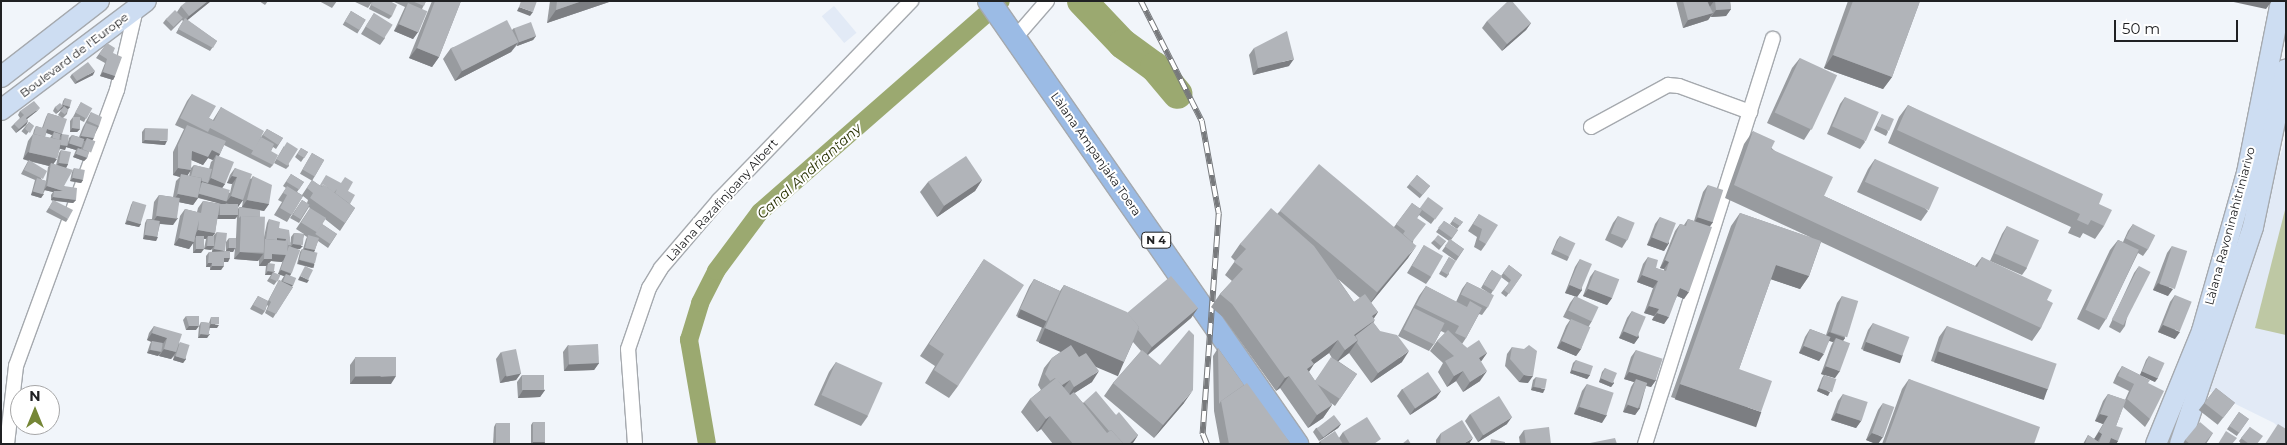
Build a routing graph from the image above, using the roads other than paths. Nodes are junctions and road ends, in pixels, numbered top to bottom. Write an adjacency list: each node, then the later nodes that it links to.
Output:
1 (99, 1): 10 (main road)
2 (911, 1): 15 (street, Làlana Razafinjoany Albert)
3 (990, 1): 7 (main road, N 4)
4 (1047, 1): 7 (street)
5 (2281, 1): 18 (main road, Làlana Ravoninahitriniarivo)
6 (141, 5): 11 (main road, Boulevard de l'Europe); 14 (street)
7 (1009, 30): 16 (main road, Làlana Ampanjaka Toera / N 4)
8 (1773, 39): 12 (street)
9 (2286, 69): 19 (main road, Làlana Ravoninahitriniarivo)
10 (1, 77)
11 (1, 110)
12 (1750, 112): 13 (street); 17 (street)
13 (1591, 127)
14 (7, 444)
15 (635, 444)
16 (1297, 444)
17 (1645, 444)
18 (2156, 444)
19 (2180, 444)

